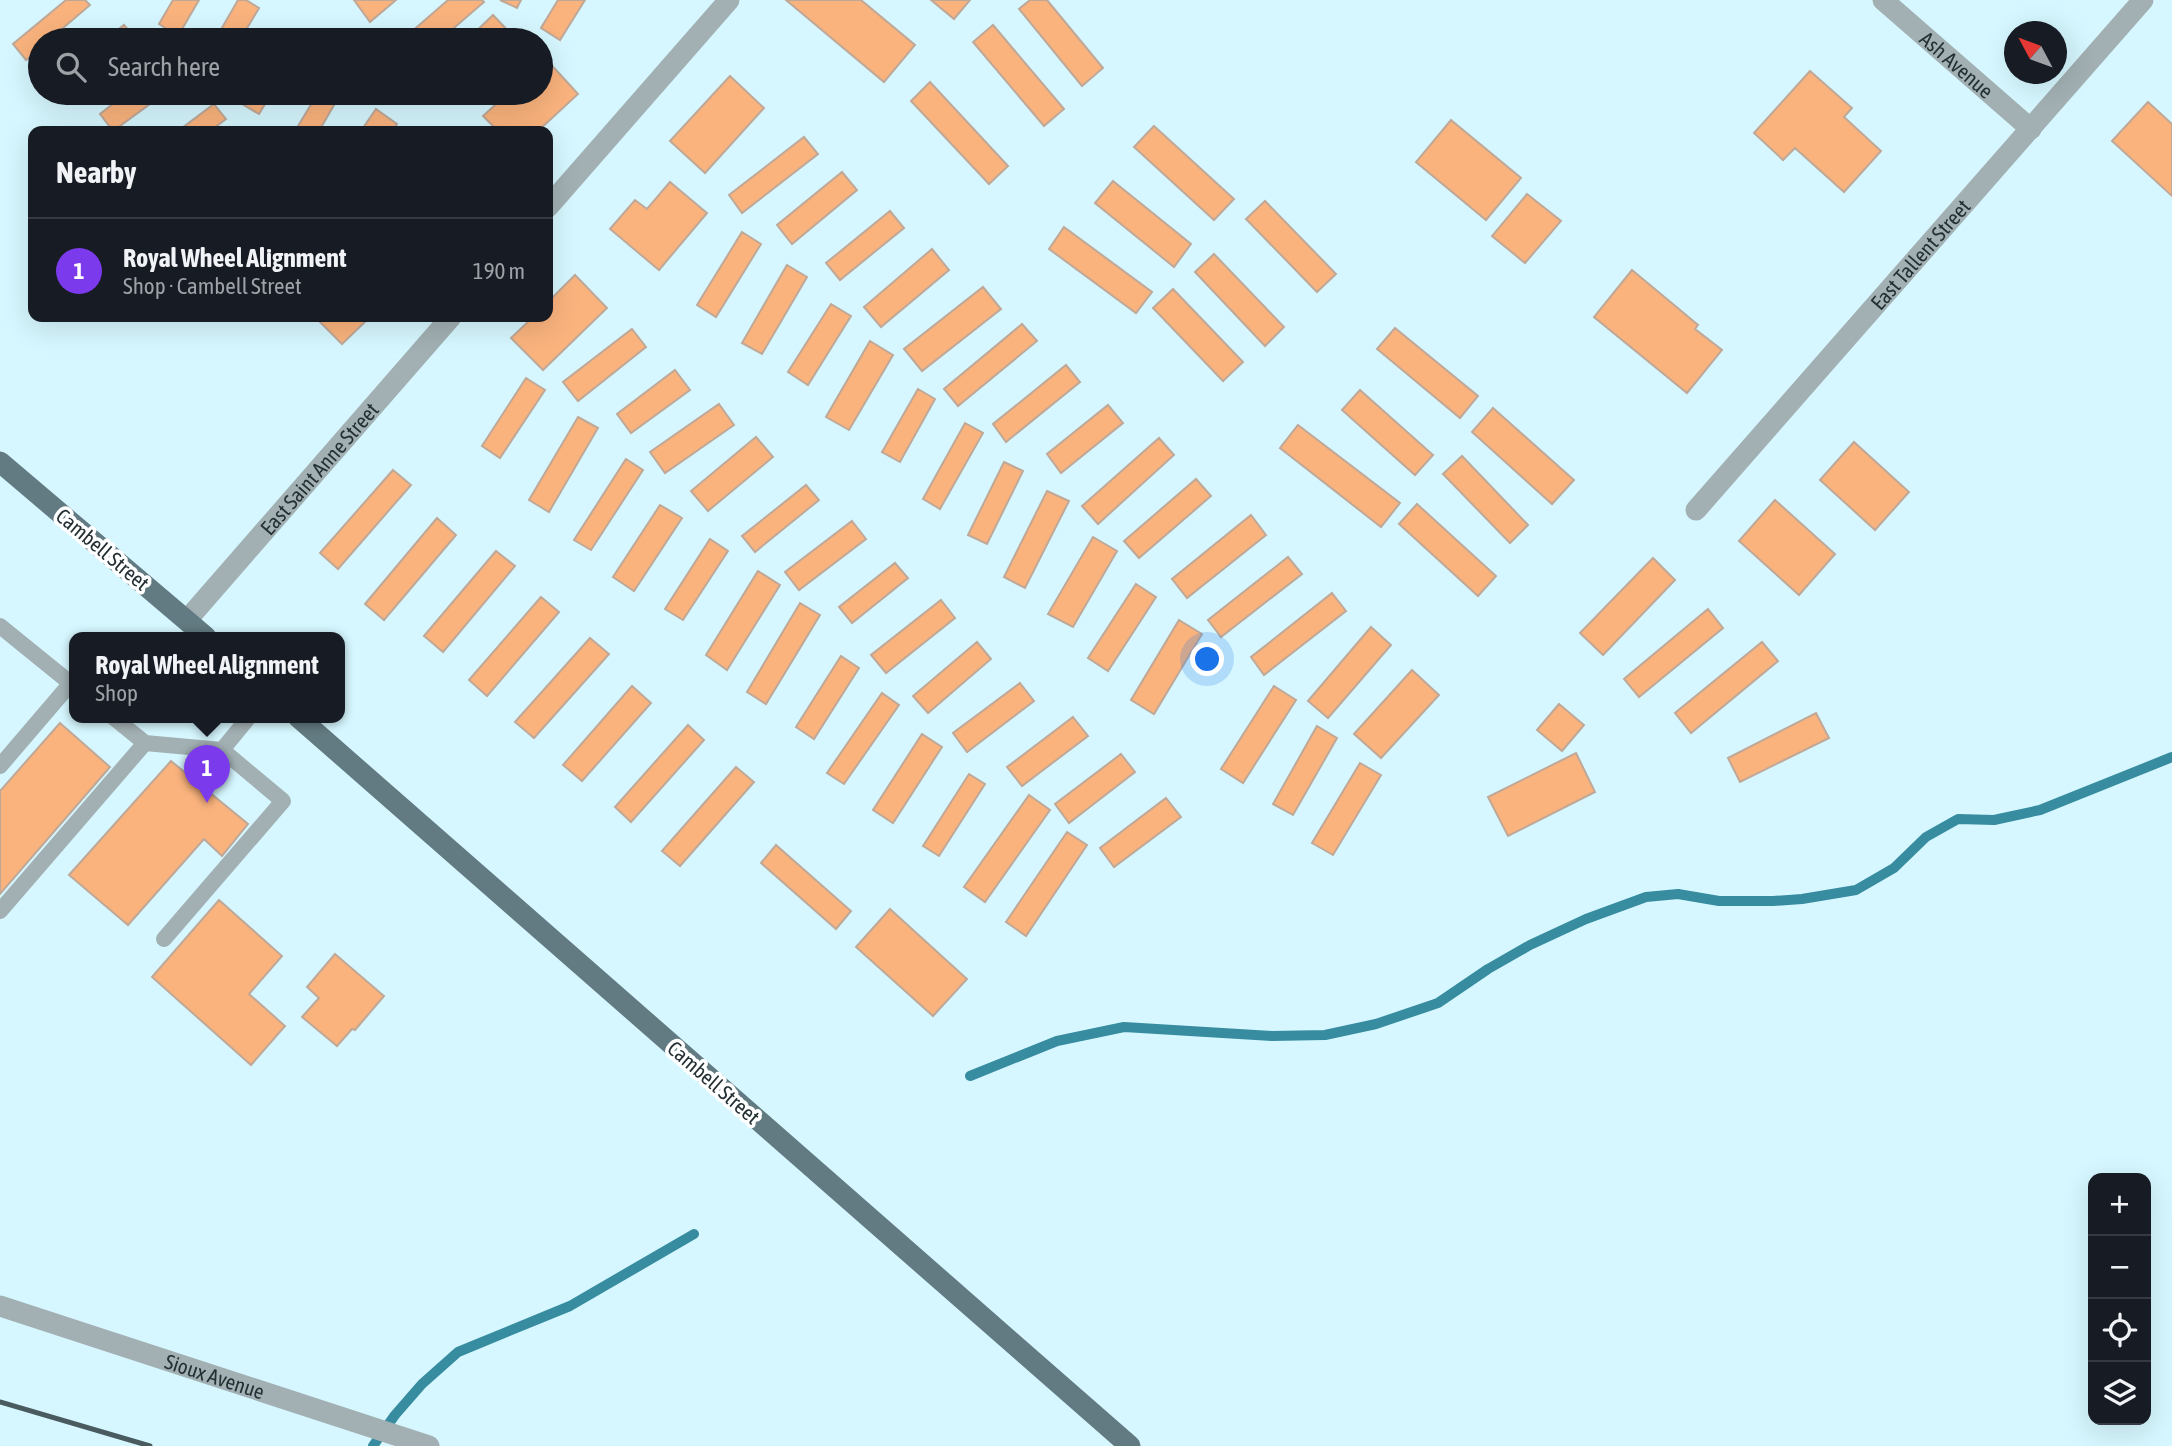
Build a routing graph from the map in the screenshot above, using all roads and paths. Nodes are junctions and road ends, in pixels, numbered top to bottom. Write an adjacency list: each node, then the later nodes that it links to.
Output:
1 (729, 0): 5 (street)
2 (1883, 0): 4 (street, Ash Avenue)
3 (2143, 0): 4 (street, East Tallent Street)
4 (2031, 129): 8 (street, East Tallent Street)
5 (553, 201)
6 (447, 322): 9 (street, East Saint Anne Street)
7 (0, 462): 9 (main road, Cambell Street)
8 (1696, 510)
9 (187, 620): 11 (main road, Cambell Street)
10 (1, 629): 12 (lane)
11 (200, 632)
12 (69, 683)
13 (69, 688): 19 (lane)
14 (120, 723): 17 (lane)
15 (244, 723): 18 (lane)
16 (305, 723): 24 (main road, Cambell Street)
17 (145, 743): 18 (lane); 20 (lane)
18 (222, 750): 21 (lane)
19 (0, 766)
20 (0, 911)
21 (164, 939)
22 (0, 1306): 23 (street, Sioux Avenue)
23 (429, 1446)
24 (1130, 1446)

